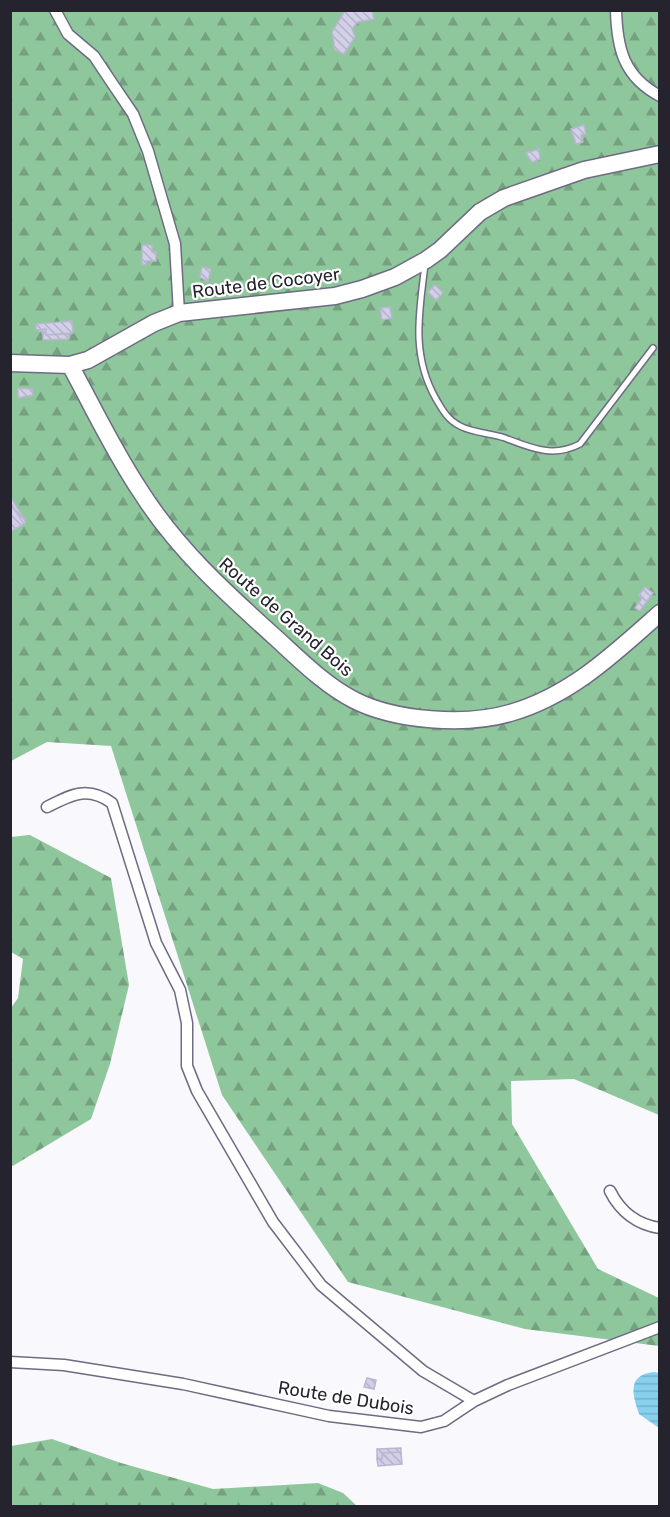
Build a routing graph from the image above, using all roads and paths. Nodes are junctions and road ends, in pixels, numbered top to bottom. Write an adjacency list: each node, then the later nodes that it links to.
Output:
1 (55, 10): 6 (street)
2 (616, 10): 3 (street)
3 (660, 96)
4 (660, 154): 5 (main road, Route de Cocoyer)
5 (426, 260): 6 (main road, Route de Cocoyer); 7 (lane)
6 (179, 313): 9 (main road, Route de Cocoyer)
7 (653, 348)
8 (10, 363): 9 (main road)
9 (70, 365): 10 (main road, Route de Grand Bois)
10 (660, 614)
11 (47, 807): 16 (street)
12 (610, 1191): 13 (street)
13 (660, 1228)
14 (660, 1327): 16 (street, Route de Dubois)
15 (10, 1362): 16 (street, Route de Dubois)
16 (474, 1401)

